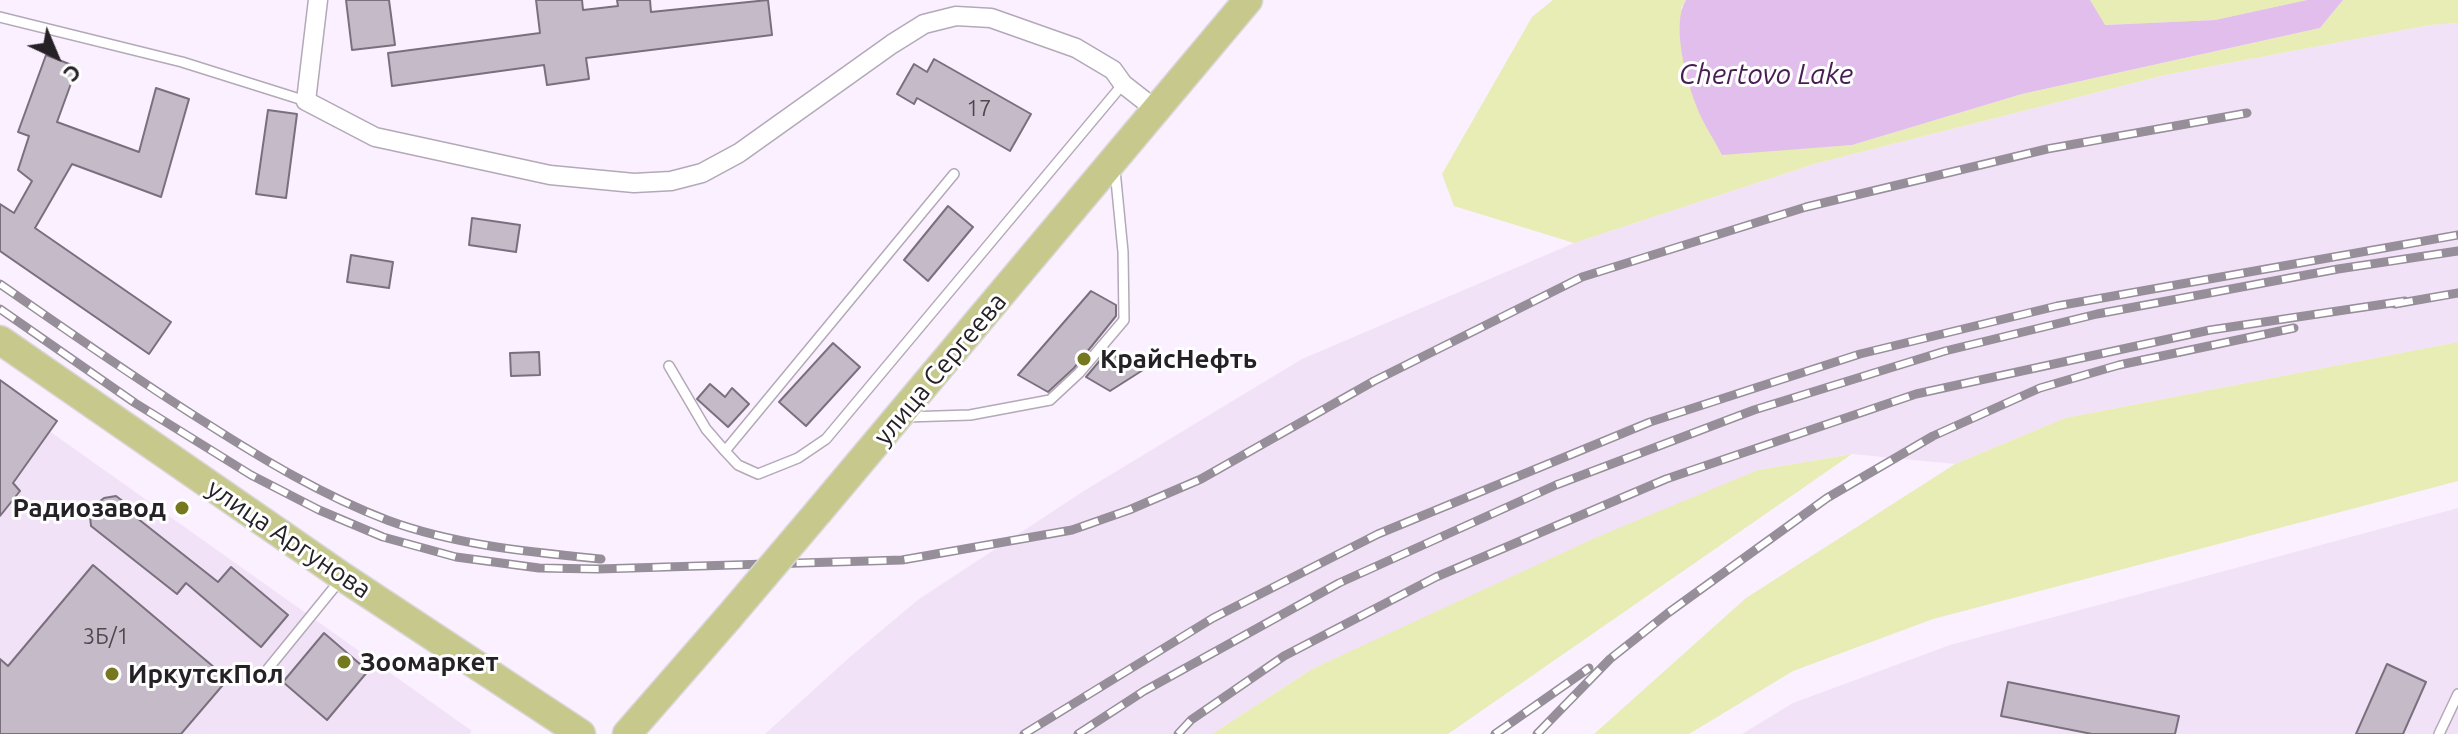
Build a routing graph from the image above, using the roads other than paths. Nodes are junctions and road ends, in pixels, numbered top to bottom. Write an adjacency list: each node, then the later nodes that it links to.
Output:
1 (318, 0): 5 (street)
2 (1248, 0): 6 (main road, улица Сергеева)
3 (0, 17): 5 (lane)
4 (1123, 84): 5 (street); 6 (street); 12 (lane)
5 (306, 101)
6 (1155, 109): 7 (main road, улица Сергеева)
7 (1114, 162): 11 (main road, улица Сергеева); 11 (lane)
8 (954, 174): 12 (lane)
9 (0, 340): 13 (main road, улица Аргунова)
10 (669, 366): 12 (lane)
11 (899, 418): 17 (main road, улица Сергеева, bridge)
12 (725, 451)
13 (343, 577): 14 (lane); 16 (main road, улица Аргунова)
14 (267, 670)
15 (2458, 694): 18 (lane)
16 (581, 734)
17 (627, 734)
18 (2439, 734)

